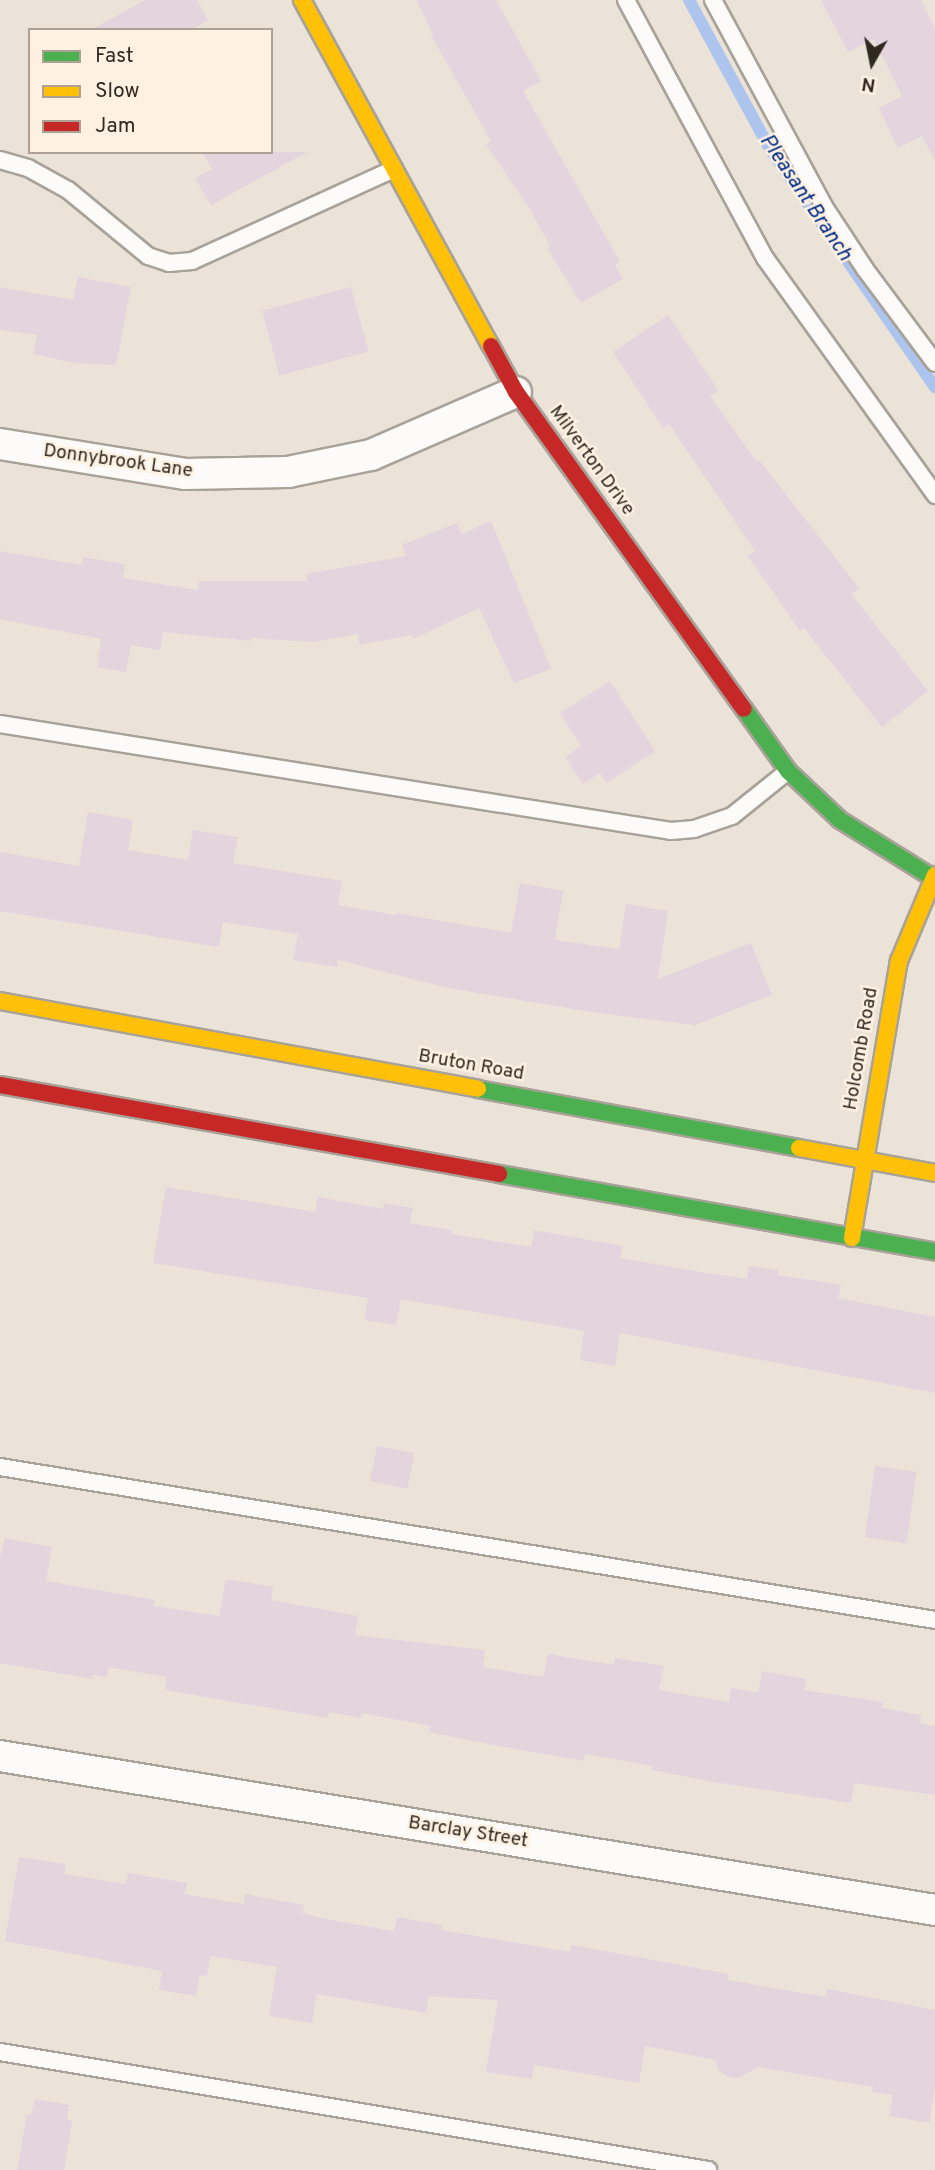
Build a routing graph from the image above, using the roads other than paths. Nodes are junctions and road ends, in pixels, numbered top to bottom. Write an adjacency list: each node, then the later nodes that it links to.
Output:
1 (302, 0): 5 (main road, Milverton Drive)
2 (626, 0): 9 (lane)
3 (713, 0): 6 (lane)
4 (0, 160): 5 (lane)
5 (394, 169): 7 (main road, Milverton Drive)
6 (935, 363)
7 (516, 392): 8 (street, Donnybrook Lane); 11 (main road, Milverton Drive)
8 (0, 444)
9 (935, 495)
10 (0, 724): 11 (lane)
11 (788, 771): 12 (main road, Milverton Drive)
12 (934, 876): 15 (main road, Holcomb Road)
13 (0, 1001): 15 (main road, Bruton Road)
14 (0, 1085): 17 (main road)
15 (864, 1160): 16 (main road, Bruton Road); 17 (main road, Holcomb Road)
16 (935, 1173)
17 (852, 1238): 18 (main road)
18 (935, 1252)
19 (0, 1467): 20 (lane)
20 (935, 1620)
21 (0, 1756): 22 (street, Barclay Street)
22 (935, 1910)
23 (0, 2052): 24 (lane)
24 (708, 2170)

